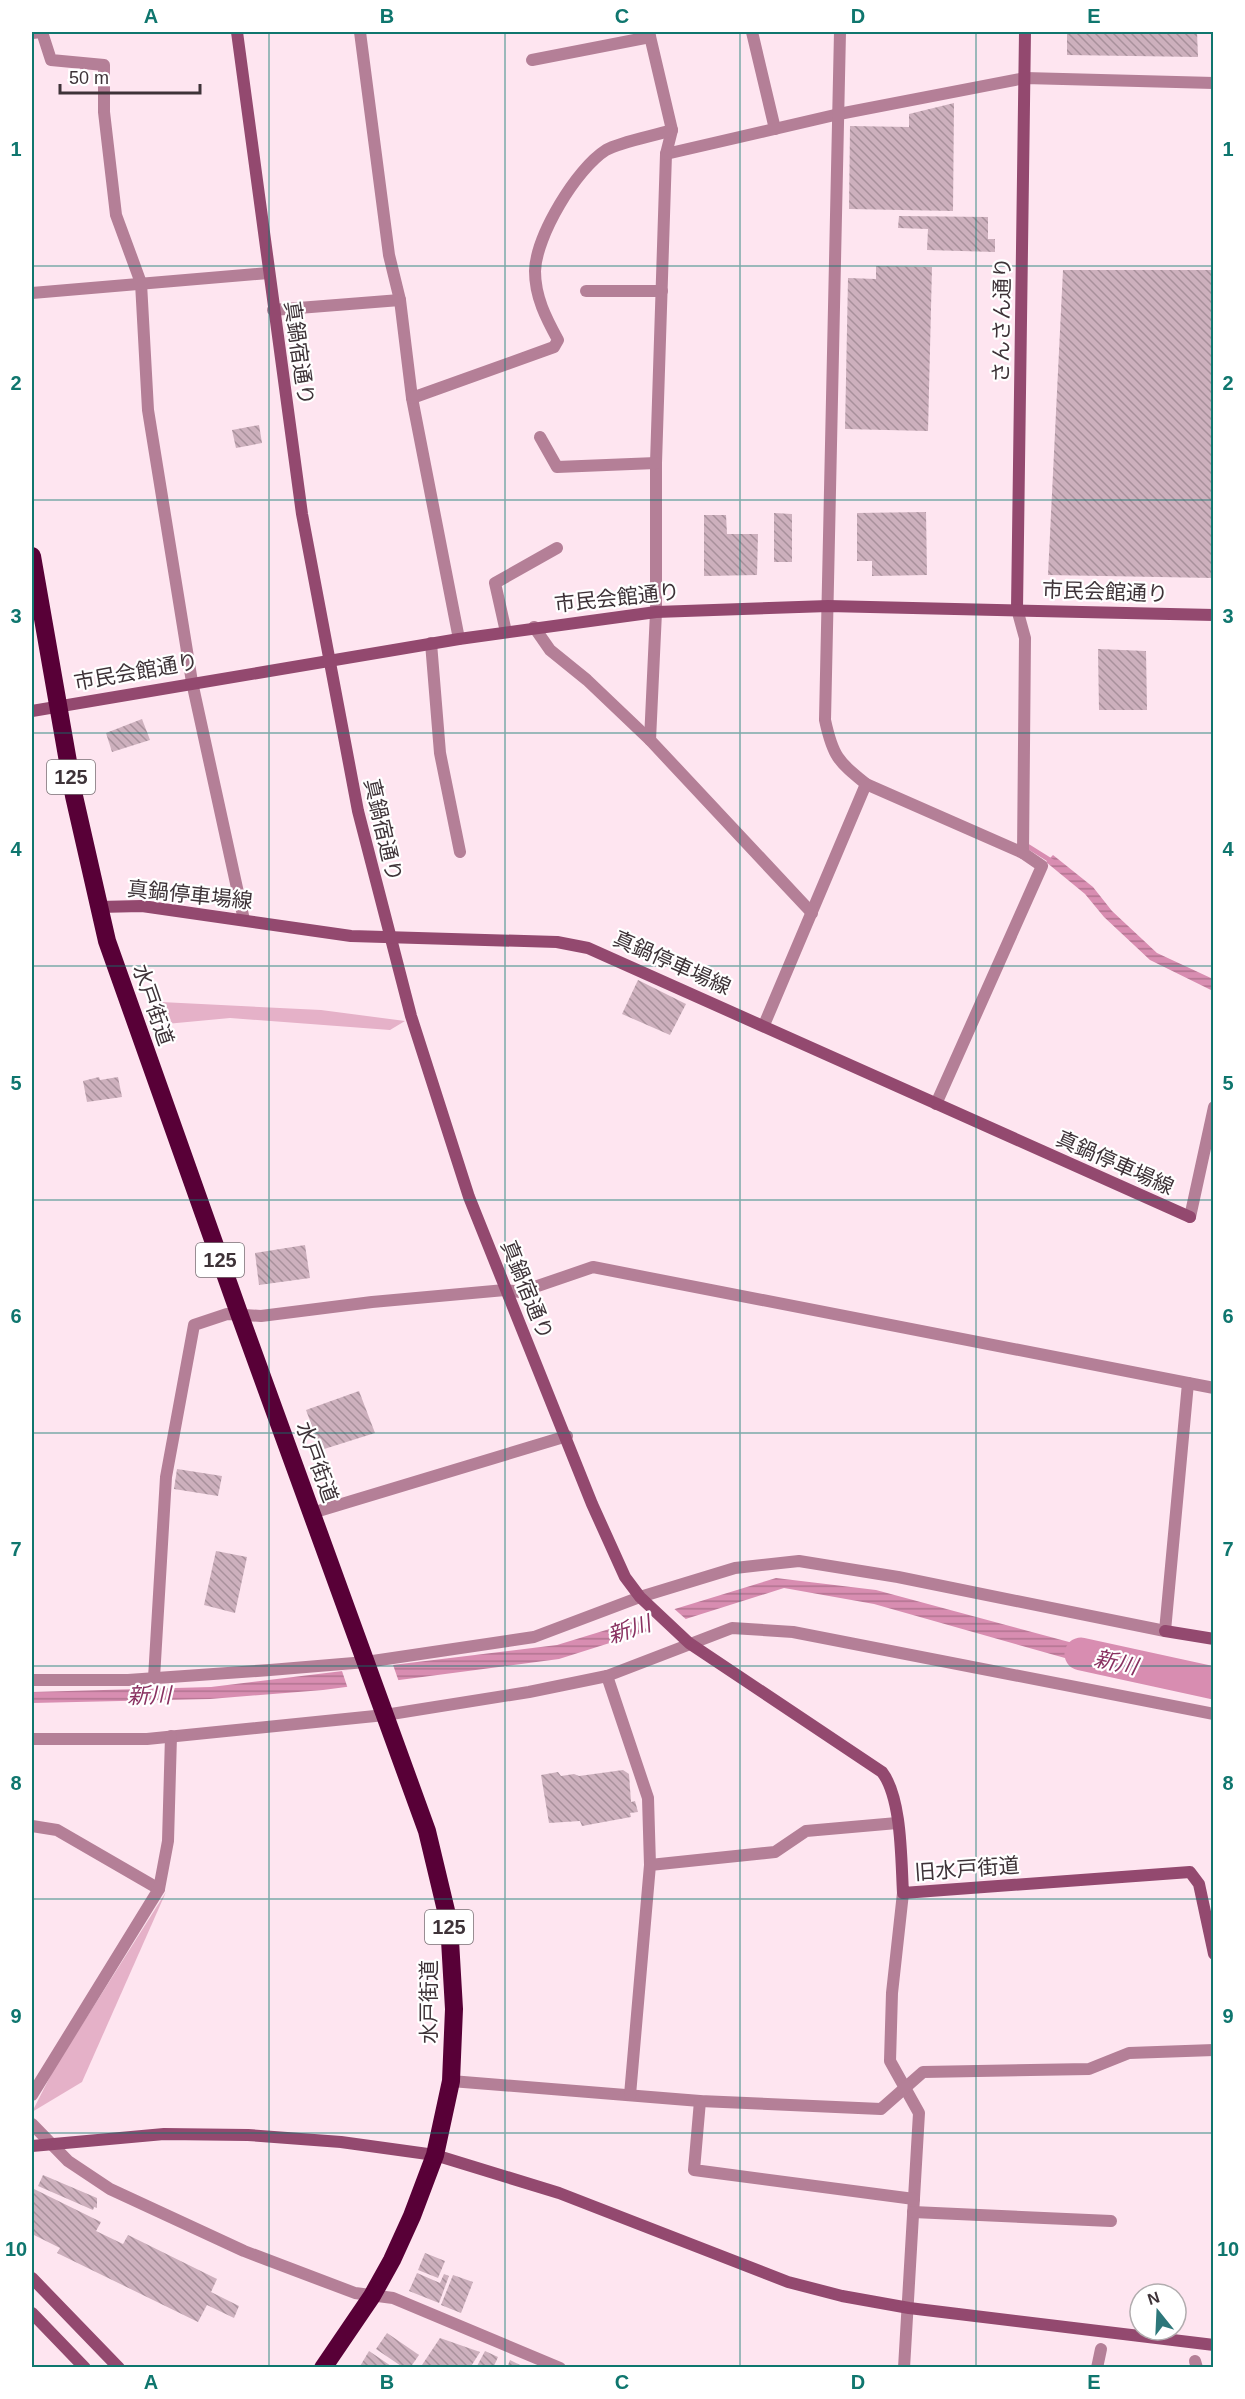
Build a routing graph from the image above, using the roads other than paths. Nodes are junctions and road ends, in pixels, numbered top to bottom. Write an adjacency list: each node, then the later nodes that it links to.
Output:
1 (237, 32): 15 (street, 真鍋宿通り)
2 (360, 32): 20 (street)
3 (752, 32): 12 (street)
4 (840, 32): 11 (street)
5 (1025, 32): 9 (street, さんさん通り)
6 (32, 33): 16 (street)
7 (650, 34): 8 (street); 13 (street)
8 (532, 60)
9 (1025, 78): 10 (street); 11 (street); 28 (street, さんさん通り)
10 (1214, 83)
11 (839, 114): 12 (street); 27 (street)
12 (775, 129): 14 (street)
13 (672, 130): 14 (street); 22 (street)
14 (666, 154): 18 (street)
15 (268, 273): 16 (street); 21 (street, 真鍋宿通り)
16 (141, 283): 19 (street); 36 (street)
17 (586, 291): 18 (street)
18 (662, 291): 24 (street)
19 (32, 293)
20 (400, 300): 21 (street); 22 (street)
21 (273, 310): 35 (street, 真鍋宿通り)
22 (412, 398): 33 (street)
23 (540, 437): 24 (street)
24 (656, 463): 29 (street)
25 (556, 548): 32 (street)
26 (32, 556): 37 (highway, 水戸街道 / 125)
27 (828, 606): 28 (street, 市民会館通り); 29 (street, 市民会館通り); 40 (street)
28 (1017, 609): 30 (street, 市民会館通り); 42 (street)
29 (656, 612): 31 (street, 市民会館通り); 39 (street)
30 (1214, 615)
31 (534, 627): 32 (street, 市民会館通り); 39 (street)
32 (506, 632): 33 (street, 市民会館通り)
33 (459, 639): 34 (street, 市民会館通り)
34 (431, 643): 35 (street, 市民会館通り); 41 (street)
35 (328, 660): 36 (street, 市民会館通り); 46 (street, 真鍋宿通り)
36 (192, 682): 37 (street, 市民会館通り); 45 (street)
37 (57, 705): 38 (street, 市民会館通り); 43 (highway, 水戸街道 / 125)
38 (32, 711)
39 (650, 740): 44 (street)
40 (866, 784): 42 (street); 44 (street)
41 (460, 852)
42 (1023, 853): 48 (street)
43 (98, 907): 45 (street, 真鍋停車場線); 51 (highway, 水戸街道 / 125)
44 (812, 913): 47 (street)
45 (244, 920): 46 (street, 真鍋停車場線)
46 (389, 938): 47 (street, 真鍋停車場線); 50 (street, 真鍋宿通り)
47 (764, 1025): 48 (street, 真鍋停車場線)
48 (936, 1104): 49 (street, 真鍋停車場線)
49 (1214, 1107)
50 (505, 1290): 51 (street); 52 (street); 54 (street, 真鍋宿通り)
51 (240, 1316): 55 (highway, 水戸街道 / 125); 62 (street)
52 (1188, 1383): 53 (street); 57 (street)
53 (1214, 1388)
54 (567, 1436): 55 (street); 56 (street, 真鍋宿通り)
55 (312, 1513): 60 (highway, 水戸街道 / 125)
56 (640, 1597): 57 (street); 58 (street, 旧水戸街道); 60 (street)
57 (1165, 1631): 59 (street)
58 (684, 1639): 61 (street); 65 (street); 68 (street, 旧水戸街道)
59 (1214, 1639)
60 (367, 1664): 62 (street); 64 (highway, 水戸街道 / 125)
61 (607, 1676): 64 (street); 70 (street)
62 (154, 1678): 63 (street)
63 (32, 1680)
64 (383, 1711): 66 (street); 75 (highway, 水戸街道 / 125)
65 (1214, 1714)
66 (171, 1736): 67 (street); 71 (street)
67 (32, 1739)
68 (897, 1823): 70 (street); 72 (street, 旧水戸街道)
69 (32, 1826): 71 (street)
70 (650, 1865): 78 (street)
71 (159, 1889): 77 (street)
72 (903, 1893): 73 (street, 旧水戸街道); 76 (street)
73 (1214, 1954)
74 (1214, 2050): 76 (street)
75 (451, 2081): 78 (street); 83 (highway, 水戸街道 / 125)
76 (904, 2090): 79 (street); 84 (street)
77 (32, 2095)
78 (630, 2095): 79 (street)
79 (700, 2101): 84 (street)
80 (32, 2124): 81 (street)
81 (52, 2142): 82 (street); 83 (street); 87 (street)
82 (32, 2146)
83 (435, 2155): 87 (highway, 水戸街道 / 125); 88 (street)
84 (914, 2205): 85 (street); 88 (street)
85 (1111, 2221)
86 (32, 2278): 93 (street)
87 (372, 2296): 94 (highway, 水戸街道 / 125); 95 (street)
88 (909, 2308): 90 (street); 96 (street)
89 (32, 2313): 92 (street)
90 (1214, 2345)
91 (1101, 2349): 97 (street)
92 (85, 2367)
93 (119, 2367)
94 (323, 2367)
95 (560, 2367)
96 (904, 2367)
97 (1097, 2367)

